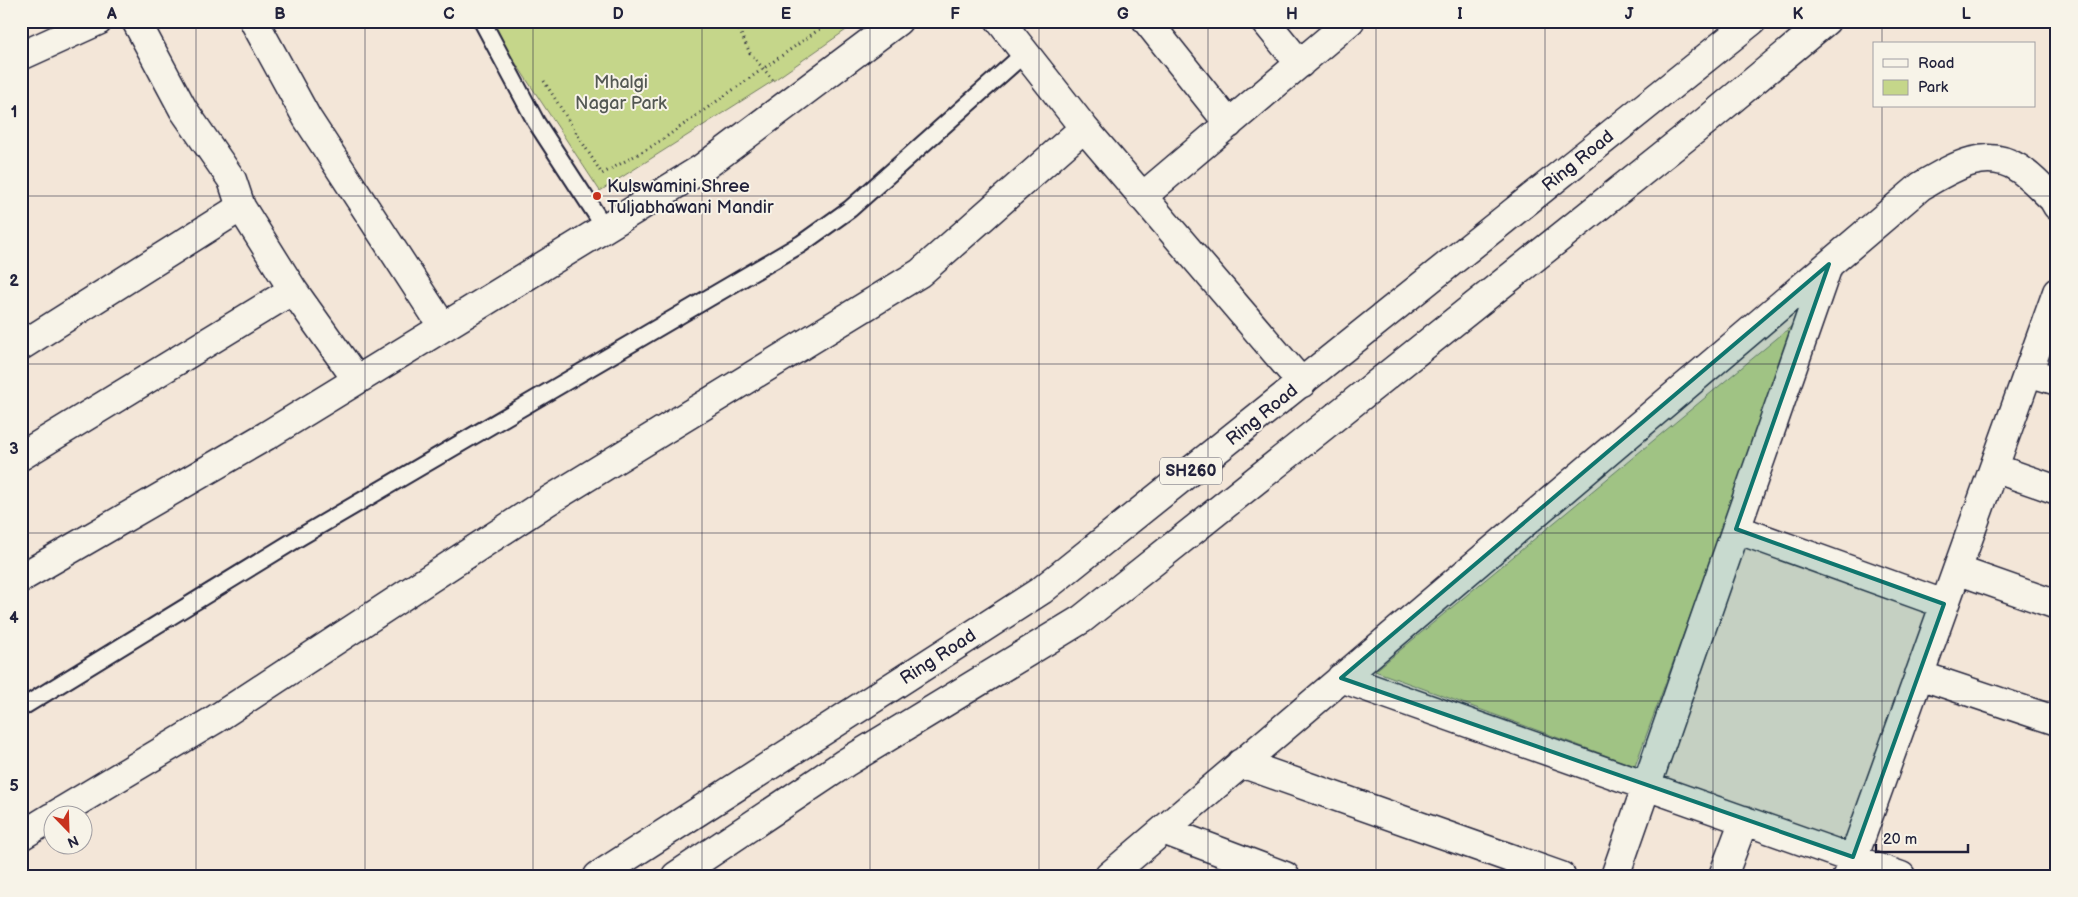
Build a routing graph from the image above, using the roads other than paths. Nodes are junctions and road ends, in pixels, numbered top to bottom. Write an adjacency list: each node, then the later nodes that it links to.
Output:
1 (98, 21): 13 (main road)
2 (136, 21): 19 (main road)
3 (254, 21): 24 (main road)
4 (482, 21): 20 (lane)
5 (898, 21): 20 (main road)
6 (1000, 21): 12 (main road)
7 (1147, 21): 15 (main road)
8 (1265, 21): 14 (main road)
9 (1350, 21): 14 (main road)
10 (1752, 21): 29 (main road, Ring Road / SH260)
11 (1826, 21): 51 (main road, SH260)
12 (1025, 53): 16 (main road); 40 (lane)
13 (21, 56)
14 (1300, 64): 15 (main road)
15 (1229, 124): 17 (main road)
16 (1084, 128): 17 (main road); 44 (main road)
17 (1142, 198): 29 (main road)
18 (2057, 206): 21 (main road)
19 (241, 207): 22 (main road); 25 (main road)
20 (605, 228): 24 (main road)
21 (1829, 264): 33 (main road); 39 (main road)
22 (293, 290): 27 (main road); 30 (main road)
23 (2057, 292): 26 (main road)
24 (443, 327): 27 (main road)
25 (21, 346)
26 (2028, 372): 28 (main road); 31 (main road)
27 (357, 380): 35 (main road)
28 (2057, 380)
29 (1302, 383): 50 (main road, Ring Road / SH260)
30 (21, 456)
31 (1994, 468): 32 (main road); 34 (main road)
32 (2057, 490)
33 (1736, 529): 36 (main road); 43 (main road)
34 (1957, 570): 36 (main road); 37 (main road)
35 (22, 577)
36 (1944, 604): 38 (main road)
37 (2057, 606)
38 (1919, 675): 41 (main road); 49 (main road)
39 (1341, 678): 42 (main road); 43 (main road)
40 (21, 708)
41 (2057, 721)
42 (1241, 764): 47 (main road); 54 (main road)
43 (1647, 785): 45 (main road); 55 (main road)
44 (74, 804)
45 (1744, 820): 49 (main road); 56 (main road)
46 (42, 823): 48 (main road)
47 (1163, 830): 52 (main road); 53 (main road)
48 (21, 836)
49 (1850, 867): 57 (main road)
50 (598, 876)
51 (676, 876)
52 (1109, 876)
53 (1285, 876)
54 (1562, 876)
55 (1615, 876)
56 (1723, 876)
57 (1900, 876)

